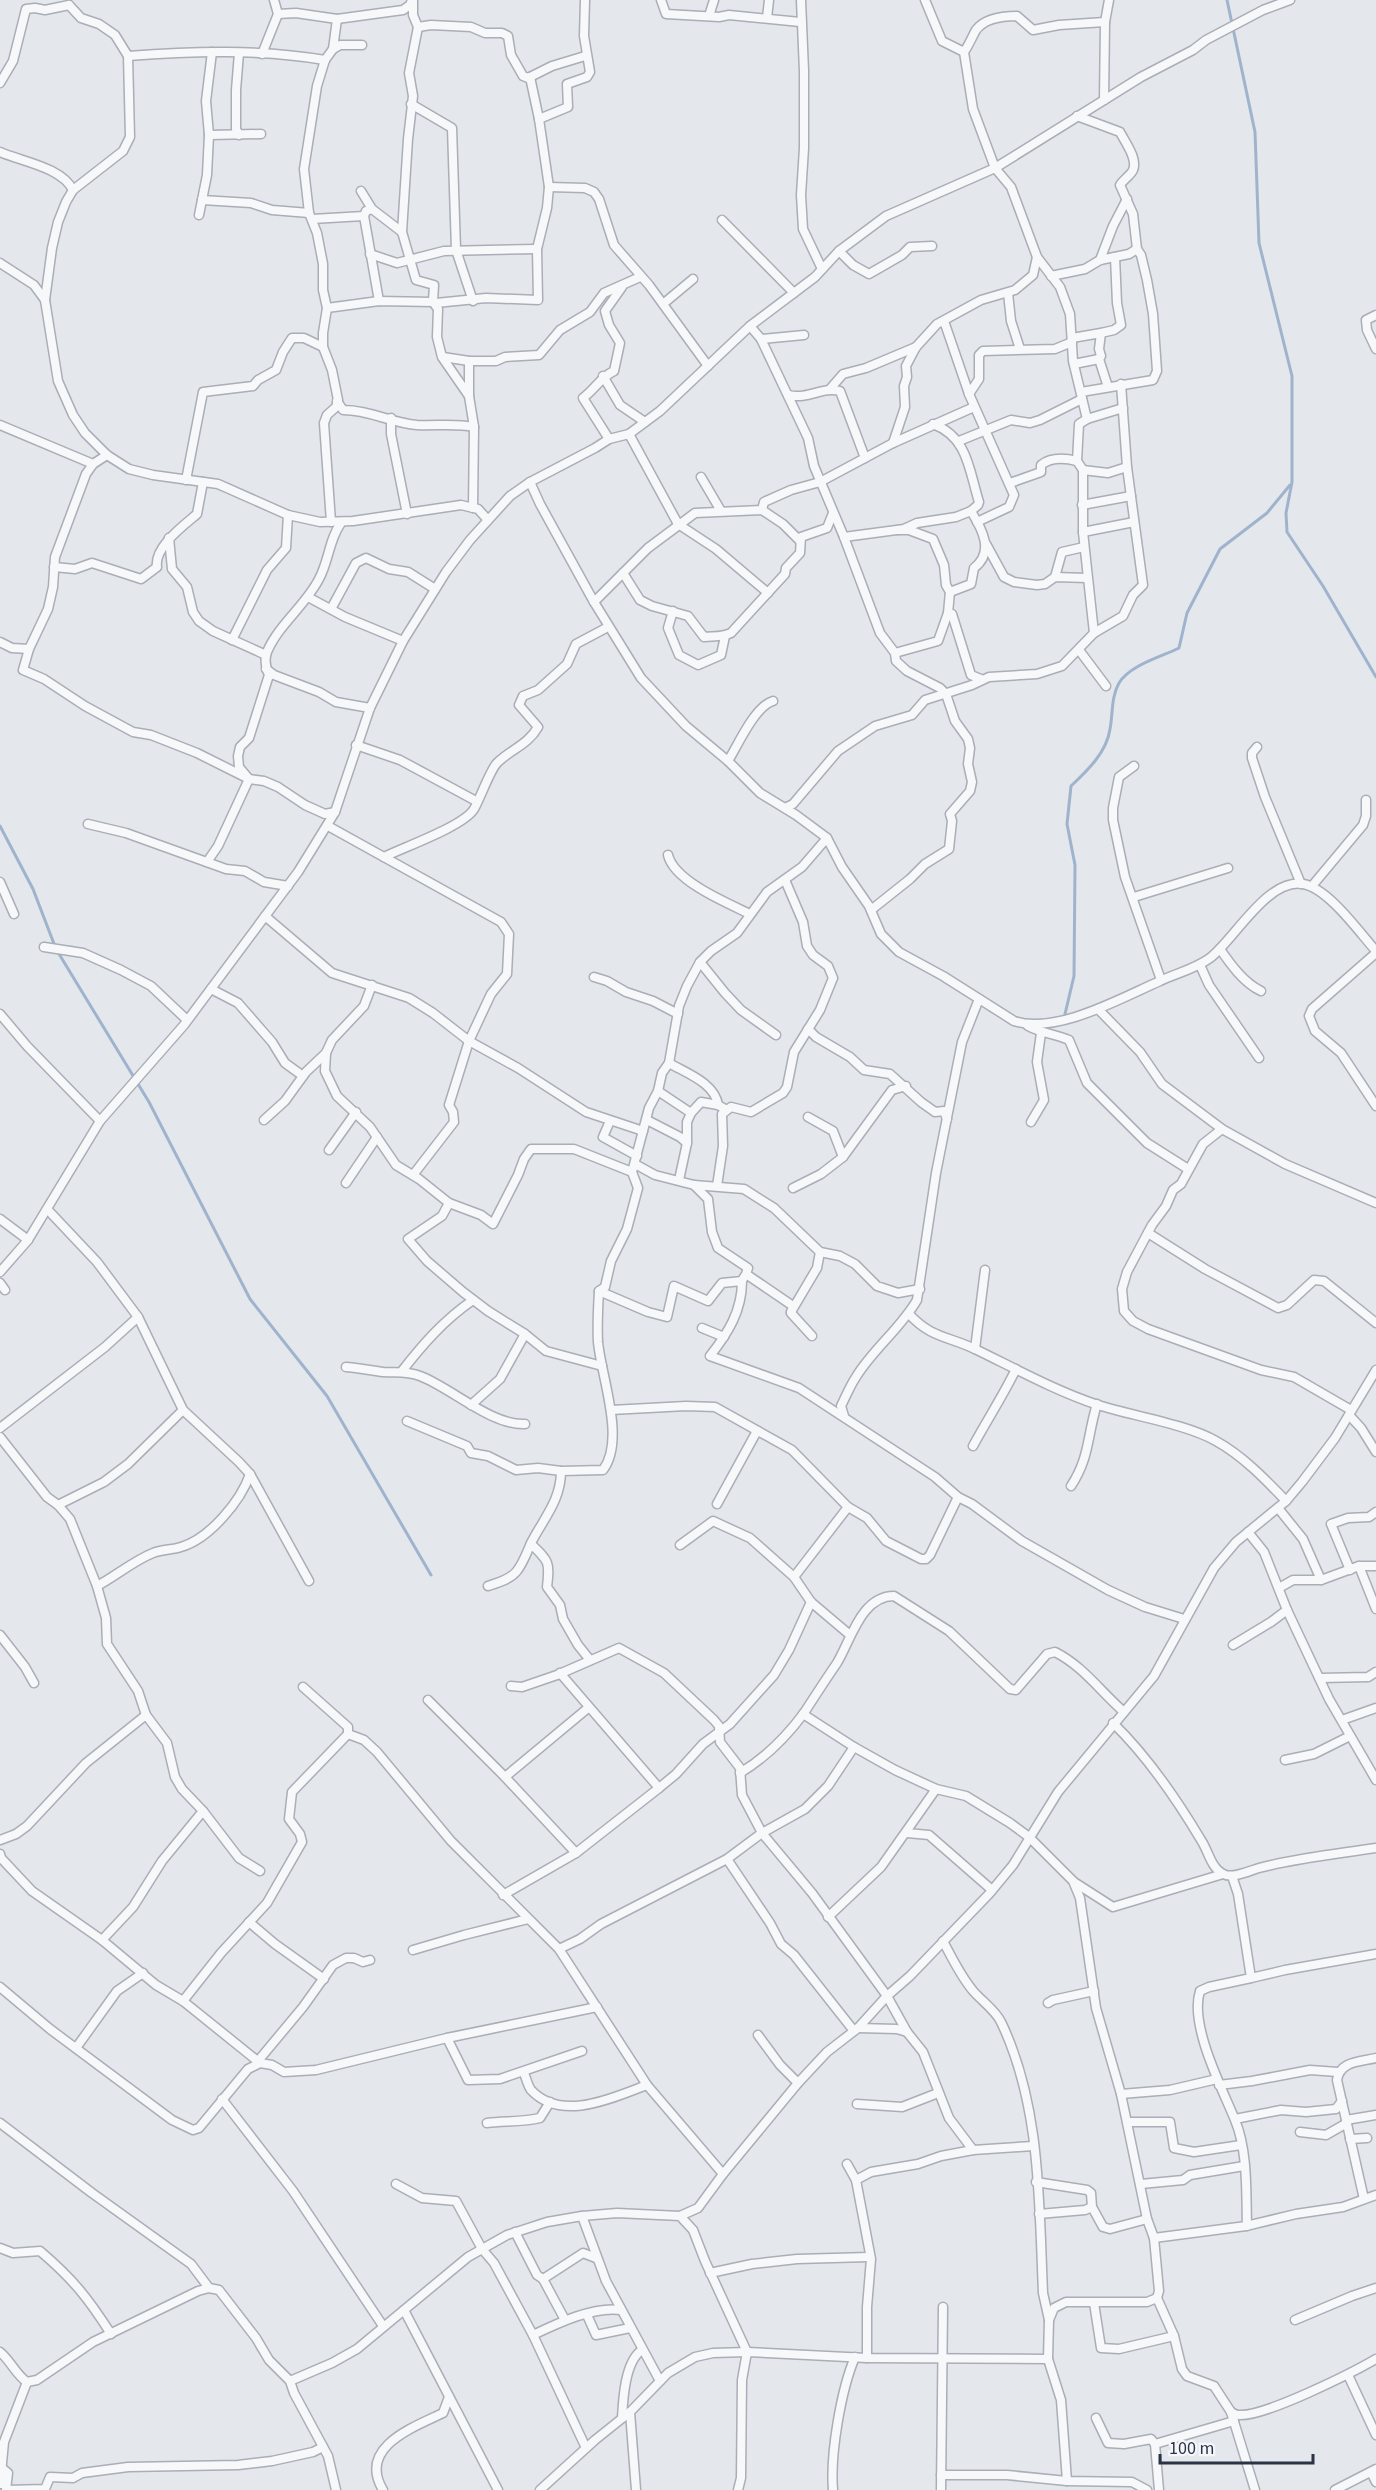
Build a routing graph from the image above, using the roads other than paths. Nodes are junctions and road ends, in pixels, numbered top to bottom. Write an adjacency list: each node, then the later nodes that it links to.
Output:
1 (274, 0): 13 (street)
2 (413, 0): 16 (street); 19 (street)
3 (585, 0): 27 (street)
4 (662, 0): 14 (street)
5 (714, 0): 14 (street)
6 (769, 0): 15 (street)
7 (801, 0): 17 (street)
8 (925, 0): 23 (street)
9 (1109, 0): 18 (street)
10 (1290, 0): 31 (street)
11 (70, 3): 12 (street); 26 (street)
12 (39, 4): 30 (street)
13 (278, 14): 16 (street); 25 (street)
14 (709, 16): 15 (street)
15 (767, 18): 17 (street)
16 (337, 19): 21 (street)
17 (800, 22): 56 (street)
18 (1105, 22): 23 (street); 31 (street)
19 (418, 27): 29 (street); 32 (street)
20 (362, 45): 21 (street)
21 (333, 49): 28 (street)
22 (212, 52): 24 (street); 26 (street); 36 (street)
23 (964, 52): 39 (street)
24 (240, 53): 25 (street); 37 (street)
25 (262, 54): 28 (street)
26 (128, 56): 41 (street)
27 (585, 56): 29 (street); 34 (street)
28 (325, 60): 47 (street)
29 (530, 77): 34 (street)
30 (0, 83)
31 (1104, 100): 33 (street)
32 (411, 104): 50 (street); 52 (street)
33 (1077, 116): 39 (street); 44 (street)
34 (539, 120): 40 (street)
35 (261, 134): 37 (street)
36 (209, 135): 37 (street); 43 (street)
37 (238, 135)
38 (0, 152): 41 (street)
39 (995, 168): 55 (street); 58 (street)
40 (549, 187): 53 (street); 67 (street)
41 (73, 190): 72 (street)
42 (361, 191): 45 (street)
43 (202, 200): 46 (street); 47 (street)
44 (1127, 200): 54 (street); 61 (street)
45 (372, 209): 48 (street); 50 (street)
46 (199, 215)
47 (311, 216): 48 (street); 77 (street)
48 (364, 216): 57 (street)
49 (722, 220): 70 (street)
50 (402, 232): 60 (street)
51 (932, 246): 55 (street)
52 (456, 249): 53 (street); 60 (street); 74 (street)
53 (537, 249): 74 (street)
54 (1137, 249): 59 (street); 96 (street)
55 (839, 251): 63 (street)
56 (816, 253): 63 (street); 66 (street)
57 (370, 254): 60 (street); 73 (street)
58 (1037, 257): 64 (street); 65 (street)
59 (1115, 257): 61 (street); 81 (street)
60 (408, 260): 75 (street)
61 (1100, 260): 65 (street)
62 (0, 264): 72 (street)
63 (822, 269): 66 (street)
64 (1033, 275): 65 (street); 71 (street)
65 (1050, 275): 84 (street)
66 (815, 276): 70 (street)
67 (640, 277): 69 (street); 76 (street)
68 (693, 279): 76 (street)
69 (630, 280): 92 (street); 95 (street)
70 (794, 293): 80 (street)
71 (1008, 293): 79 (street); 87 (street)
72 (45, 300): 117 (street)
73 (379, 301): 75 (street); 77 (street)
74 (473, 301): 75 (street)
75 (434, 302): 90 (street)
76 (663, 304): 94 (street)
77 (327, 308): 85 (street)
78 (1376, 315): 89 (street)
79 (944, 321): 86 (street); 99 (street)
80 (750, 326): 83 (street); 94 (street)
81 (1101, 333): 84 (street); 91 (street)
82 (804, 335): 83 (street)
83 (761, 339): 100 (street)
84 (1072, 340): 88 (street); 93 (street)
85 (323, 347): 103 (street); 124 (street)
86 (916, 347): 98 (street); 116 (street)
87 (1020, 349): 88 (street); 99 (street)
88 (1055, 349): 93 (street)
89 (1376, 349)
90 (442, 357): 92 (street); 102 (street)
91 (1099, 359): 93 (street); 97 (street)
92 (469, 361): 102 (street)
93 (1073, 363): 101 (street)
94 (708, 366): 108 (street)
95 (603, 376): 108 (street); 114 (street)
96 (1121, 384): 97 (street); 105 (street)
97 (1108, 387): 101 (street)
98 (830, 389): 100 (street); 118 (street)
99 (969, 394): 104 (street)
100 (788, 395): 127 (street)
101 (1081, 395): 107 (street); 112 (street)
102 (469, 396): 111 (street)
103 (337, 401): 106 (street); 139 (street)
104 (974, 406): 109 (street); 112 (street)
105 (1123, 408): 107 (street); 121 (street)
106 (391, 418): 111 (street); 136 (street)
107 (1087, 419): 119 (street)
108 (645, 422): 113 (street)
109 (933, 424): 115 (street); 116 (street)
110 (0, 425): 120 (street)
111 (474, 428): 131 (street)
112 (986, 430): 115 (street); 128 (street)
113 (629, 434): 114 (street); 143 (street)
114 (609, 439): 126 (street)
115 (959, 441): 134 (street)
116 (893, 443): 118 (street)
117 (106, 455): 120 (street); 124 (street)
118 (865, 458): 127 (street)
119 (1077, 461): 122 (street); 128 (street)
120 (93, 464): 151 (street)
121 (1127, 467): 122 (street); 129 (street)
122 (1083, 470): 130 (street)
123 (701, 477): 133 (street)
124 (186, 480): 125 (street)
125 (203, 482): 137 (street); 146 (street)
126 (530, 482): 138 (street); 159 (street)
127 (820, 482): 132 (street); 135 (street)
128 (1010, 483): 140 (street)
129 (1131, 496): 130 (street); 141 (street)
130 (1082, 505): 145 (street)
131 (473, 508): 136 (street); 138 (street)
132 (762, 510): 133 (street); 148 (street)
133 (722, 511): 143 (street)
134 (971, 511): 140 (street); 144 (street)
135 (833, 513): 147 (street); 148 (street)
136 (407, 514): 142 (street)
137 (288, 515): 139 (street); 166 (street)
138 (488, 520): 155 (street)
139 (331, 522): 142 (street)
140 (977, 522): 149 (street)
141 (1134, 522): 145 (street); 164 (street)
142 (341, 523): 158 (street)
143 (678, 524): 152 (street); 157 (street)
144 (898, 530): 147 (street); 156 (street)
145 (1083, 532): 150 (street)
146 (169, 537): 151 (street); 166 (street)
147 (844, 537): 171 (street)
148 (800, 541): 157 (street)
149 (986, 544): 153 (street); 156 (street)
150 (1084, 547): 153 (street); 154 (street)
151 (54, 567): 169 (street)
152 (622, 573): 159 (street); 161 (street)
153 (1055, 577): 154 (street)
154 (1087, 578): 164 (street)
155 (435, 589): 160 (street); 167 (street)
156 (950, 592): 162 (street)
157 (768, 593): 165 (street)
158 (308, 597): 160 (street); 172 (street)
159 (594, 602): 163 (street)
160 (331, 609): 167 (street)
161 (673, 611): 165 (street); 165 (street)
162 (948, 613): 171 (street); 174 (street)
163 (608, 627): 181 (street); 185 (street)
164 (1094, 633): 170 (street)
165 (725, 636)
166 (232, 640): 172 (street)
167 (403, 641): 178 (street)
168 (0, 642): 169 (street)
169 (29, 649): 183 (street)
170 (1079, 650): 174 (street); 175 (street)
171 (895, 653): 176 (street)
172 (266, 655): 173 (street)
173 (266, 669): 178 (street); 183 (street)
174 (981, 679): 176 (street)
175 (1106, 686)
176 (946, 694): 186 (street); 201 (street)
177 (773, 701): 181 (street)
178 (370, 708): 179 (street)
179 (357, 745): 185 (street); 187 (street)
180 (1257, 747): 197 (street)
181 (728, 761): 186 (street)
182 (1134, 766): 200 (street)
183 (249, 779): 187 (street); 193 (street)
184 (1366, 800): 199 (street)
185 (476, 801): 192 (street)
186 (784, 808): 190 (street)
187 (335, 812): 189 (street)
188 (88, 824): 193 (street)
189 (328, 826): 192 (street); 198 (street)
190 (827, 838): 195 (street); 201 (street)
191 (668, 855): 203 (street)
192 (384, 857): 224 (street)
193 (207, 862): 198 (street)
194 (1228, 868): 200 (street)
195 (786, 880): 203 (street); 221 (street)
196 (0, 882): 202 (street)
197 (1300, 884): 199 (street); 206 (street)
198 (288, 886): 204 (street)
199 (1312, 886): 207 (street)
200 (1134, 897): 211 (street)
201 (871, 910): 215 (street)
202 (14, 914)
203 (750, 914): 208 (street)
204 (265, 916): 212 (street); 213 (street)
205 (44, 947): 219 (street)
206 (1220, 949): 209 (street); 214 (street)
207 (1376, 952): 231 (street)
208 (700, 962): 218 (street); 223 (street)
209 (1200, 965): 211 (street); 226 (street)
210 (594, 977): 218 (street)
211 (1161, 980): 216 (street)
212 (372, 986): 224 (street); 225 (street)
213 (211, 989): 219 (street); 228 (street)
214 (1262, 991)
215 (979, 999): 220 (street); 236 (street)
216 (1098, 1009): 220 (street); 242 (street)
217 (0, 1014): 240 (street)
218 (678, 1014): 227 (street)
219 (187, 1020): 240 (street)
220 (1026, 1025): 222 (street)
221 (808, 1029): 229 (street); 232 (street)
222 (1041, 1033): 241 (street); 249 (street)
223 (776, 1035)
224 (469, 1041): 239 (street); 250 (street)
225 (326, 1053): 228 (street); 233 (street)
226 (1259, 1058)
227 (669, 1063): 230 (street); 232 (street)
228 (303, 1076): 237 (street)
229 (906, 1086): 236 (street); 247 (street)
230 (658, 1091): 234 (street); 238 (street)
231 (1376, 1106)
232 (722, 1107): 234 (street); 254 (street)
233 (356, 1112): 244 (street); 246 (street)
234 (691, 1113): 245 (street)
235 (808, 1117): 247 (street)
236 (947, 1119): 266 (street)
237 (264, 1120)
238 (646, 1120): 243 (street); 245 (street)
239 (610, 1121): 243 (street); 248 (street)
240 (100, 1122): 258 (street)
241 (1030, 1122)
242 (1222, 1129): 249 (street); 257 (street)
243 (643, 1131): 248 (street)
244 (377, 1137): 250 (street); 252 (street)
245 (687, 1143): 251 (street)
246 (329, 1150)
247 (843, 1157): 255 (street)
248 (635, 1164): 251 (street); 256 (street); 267 (street)
249 (1188, 1169): 260 (street)
250 (413, 1175): 256 (street)
251 (679, 1180): 253 (street)
252 (345, 1183)
253 (694, 1185): 254 (street); 265 (street)
254 (717, 1186): 262 (street)
255 (793, 1188)
256 (449, 1203): 268 (street)
257 (1376, 1203)
258 (47, 1209): 261 (street); 271 (street)
259 (0, 1219): 261 (street)
260 (1148, 1233): 272 (street); 287 (street)
261 (28, 1240): 264 (street)
262 (820, 1252): 266 (street); 269 (street)
263 (985, 1270): 277 (street)
264 (0, 1272)
265 (744, 1278): 267 (street); 269 (street); 276 (street)
266 (920, 1290): 270 (street)
267 (598, 1291): 278 (street)
268 (473, 1300): 274 (street); 282 (street)
269 (791, 1312): 275 (street)
270 (909, 1314): 277 (street); 288 (street)
271 (138, 1317): 285 (street); 291 (street)
272 (1376, 1323)
273 (702, 1328): 276 (street)
274 (525, 1334): 278 (street); 284 (street)
275 (812, 1336)
276 (724, 1337): 288 (street)
277 (975, 1349): 280 (street)
278 (602, 1366): 286 (street)
279 (345, 1367): 282 (street)
280 (1016, 1369): 283 (street); 294 (street)
281 (1376, 1370): 287 (street)
282 (402, 1371): 284 (street)
283 (1097, 1404): 298 (street); 300 (street)
284 (471, 1405): 290 (street)
285 (183, 1410): 297 (street); 302 (street)
286 (611, 1410): 292 (street); 296 (street)
287 (1350, 1412): 295 (street); 300 (street)
288 (844, 1416): 299 (street)
289 (407, 1421): 296 (street)
290 (525, 1424)
291 (0, 1428)
292 (757, 1431): 301 (street); 303 (street)
293 (0, 1437): 302 (street)
294 (973, 1446)
295 (1376, 1452)
296 (561, 1471): 307 (street)
297 (250, 1474): 314 (street); 315 (street)
298 (1071, 1486)
299 (958, 1497): 303 (street); 321 (street)
300 (1286, 1501): 304 (street)
301 (717, 1504)
302 (58, 1505): 315 (street)
303 (848, 1506): 312 (street)
304 (1278, 1508): 306 (street); 313 (street)
305 (1376, 1512): 311 (street)
306 (1248, 1532): 317 (street); 321 (street)
307 (531, 1544): 316 (street); 325 (street)
308 (680, 1545): 312 (street)
309 (1359, 1566): 310 (street); 311 (street); 319 (street)
310 (1376, 1566)
311 (1350, 1570): 313 (street)
312 (794, 1577): 318 (street)
313 (1321, 1580): 317 (street)
314 (309, 1581)
315 (97, 1586): 337 (street)
316 (488, 1586)
317 (1279, 1588): 320 (street)
318 (811, 1602): 323 (street); 340 (street)
319 (1376, 1609)
320 (1287, 1610): 324 (street); 328 (street)
321 (1184, 1619): 335 (street)
322 (0, 1635): 329 (street)
323 (850, 1635): 335 (street); 336 (street)
324 (1233, 1645)
325 (590, 1660): 327 (street); 340 (street)
326 (1376, 1672): 328 (street)
327 (560, 1673): 330 (street); 333 (street)
328 (1320, 1678): 338 (street)
329 (34, 1683)
330 (511, 1686)
331 (303, 1687): 341 (street)
332 (428, 1700): 346 (street)
333 (588, 1708): 346 (street); 348 (street)
334 (1376, 1708): 338 (street)
335 (1124, 1712): 339 (street)
336 (803, 1714): 343 (street); 345 (street)
337 (146, 1715): 350 (street); 354 (street)
338 (1341, 1720): 342 (street)
339 (1113, 1723): 353 (street); 360 (street)
340 (719, 1732): 345 (street); 348 (street)
341 (348, 1734): 363 (street); 366 (street)
342 (1350, 1736): 344 (street); 347 (street)
343 (854, 1747): 349 (street); 351 (street)
344 (1285, 1760)
345 (740, 1773): 351 (street)
346 (506, 1777): 356 (street)
347 (1376, 1780)
348 (659, 1788): 356 (street)
349 (936, 1789): 352 (street); 353 (street)
350 (203, 1811): 359 (street); 367 (street)
351 (762, 1833): 358 (street); 364 (street)
352 (907, 1833): 362 (street); 364 (street)
353 (1029, 1837): 361 (street); 362 (street)
354 (0, 1840)
355 (1376, 1848): 360 (street)
356 (576, 1853): 363 (street)
357 (0, 1854): 367 (street)
358 (727, 1859): 369 (street); 382 (street)
359 (260, 1871)
360 (1228, 1875): 361 (street); 374 (street)
361 (1072, 1881): 377 (street)
362 (992, 1890): 368 (street)
363 (504, 1895): 365 (street)
364 (828, 1917): 378 (street)
365 (528, 1919): 369 (street); 370 (street)
366 (249, 1922): 375 (street); 379 (street)
367 (102, 1940): 373 (street)
368 (943, 1941): 378 (street); 411 (street)
369 (559, 1949): 381 (street)
370 (413, 1950)
371 (1376, 1954): 374 (street)
372 (370, 1960): 375 (street)
373 (143, 1974): 379 (street); 386 (street)
374 (1251, 1978): 392 (street)
375 (324, 1979): 389 (street)
376 (0, 1987): 386 (street)
377 (1094, 1990): 380 (street); 396 (street)
378 (887, 1996): 382 (street); 383 (street)
379 (183, 2001): 389 (street)
380 (1048, 2004)
381 (597, 2007): 385 (street); 394 (street)
382 (856, 2030): 383 (street); 393 (street)
383 (907, 2032): 395 (street)
384 (758, 2035): 393 (street)
385 (447, 2038): 389 (street); 391 (street)
386 (76, 2048): 397 (street)
387 (582, 2052): 391 (street)
388 (1376, 2058): 390 (street)
389 (259, 2062): 397 (street)
390 (1338, 2072): 392 (street); 398 (street)
391 (524, 2073): 399 (street)
392 (1218, 2082): 396 (street); 402 (street)
393 (798, 2083): 415 (street)
394 (647, 2085): 399 (street); 415 (street)
395 (938, 2093): 400 (street); 412 (street)
396 (1121, 2094): 403 (street)
397 (222, 2099): 447 (street)
398 (1342, 2101): 402 (street); 404 (street)
399 (550, 2102): 405 (street)
400 (857, 2104)
401 (1376, 2115): 404 (street)
402 (1235, 2119): 410 (street)
403 (1127, 2122): 410 (street); 419 (street)
404 (1346, 2122): 407 (street); 409 (street)
405 (488, 2123)
406 (0, 2124): 436 (street)
407 (1300, 2132)
408 (1367, 2138): 409 (street)
409 (1350, 2139): 421 (street)
410 (1241, 2145): 414 (street)
411 (1034, 2146): 412 (street); 417 (street)
412 (973, 2150): 416 (street)
413 (847, 2164): 416 (street)
414 (1244, 2166): 419 (street); 427 (street)
415 (723, 2174): 425 (street)
416 (856, 2180): 432 (street)
417 (1036, 2182): 422 (street); 423 (street)
418 (396, 2184): 431 (street)
419 (1141, 2184): 426 (street)
420 (1376, 2195): 421 (street)
421 (1364, 2199): 427 (street)
422 (1092, 2207): 423 (street); 426 (street)
423 (1039, 2214): 445 (street)
424 (582, 2216): 425 (street); 428 (street); 433 (street)
425 (680, 2216): 434 (street)
426 (1147, 2219): 429 (street)
427 (1247, 2226): 429 (street)
428 (515, 2232): 431 (street); 435 (street)
429 (1154, 2238): 438 (street)
430 (0, 2248): 449 (street)
431 (482, 2249): 441 (street); 450 (street)
432 (869, 2257): 434 (street); 456 (street)
433 (596, 2258): 435 (street); 442 (street)
434 (710, 2273): 454 (street)
435 (543, 2279): 444 (street)
436 (209, 2288): 449 (street); 461 (street)
437 (1376, 2288): 446 (street)
438 (1157, 2298): 439 (street); 451 (street)
439 (1094, 2303): 445 (street); 451 (street)
440 (943, 2307): 457 (street)
441 (404, 2310): 447 (street); 464 (street)
442 (621, 2310): 443 (street); 448 (street)
443 (587, 2315): 444 (street); 448 (street)
444 (565, 2320): 450 (street)
445 (1049, 2320): 459 (street)
446 (1295, 2320)
447 (383, 2326): 461 (street)
448 (630, 2328): 452 (street)
449 (111, 2334): 463 (street)
450 (534, 2334): 471 (street)
451 (1174, 2336): 466 (street)
452 (642, 2350): 462 (street); 465 (street)
453 (0, 2352): 463 (street)
454 (747, 2352): 455 (street); 462 (street); 484 (street)
455 (855, 2357): 456 (street); 485 (street)
456 (867, 2358): 457 (street)
457 (942, 2358): 459 (street); 474 (street)
458 (1376, 2359): 460 (street)
459 (1048, 2360): 475 (street)
460 (1348, 2375): 466 (street); 468 (street)
461 (290, 2381): 470 (street)
462 (660, 2381): 465 (street)
463 (27, 2382): 472 (street)
464 (449, 2397): 480 (street); 481 (street)
465 (626, 2415): 471 (street); 483 (street)
466 (1232, 2416): 469 (street); 489 (street)
467 (1096, 2418): 469 (street)
468 (1376, 2435)
469 (1155, 2444): 488 (street)
470 (323, 2447): 472 (street); 479 (street)
471 (586, 2448): 482 (street)
472 (2, 2468): 477 (street)
473 (1373, 2470): 476 (street); 490 (street)
474 (941, 2475): 475 (street); 486 (street)
475 (1067, 2481): 478 (street)
476 (1376, 2482)
477 (0, 2484)
478 (1094, 2486): 487 (street)
479 (336, 2490)
480 (383, 2490)
481 (498, 2490)
482 (540, 2490)
483 (636, 2490)
484 (738, 2490)
485 (833, 2490)
486 (941, 2490)
487 (1147, 2490)
488 (1159, 2490)
489 (1255, 2490)
490 (1335, 2490)

